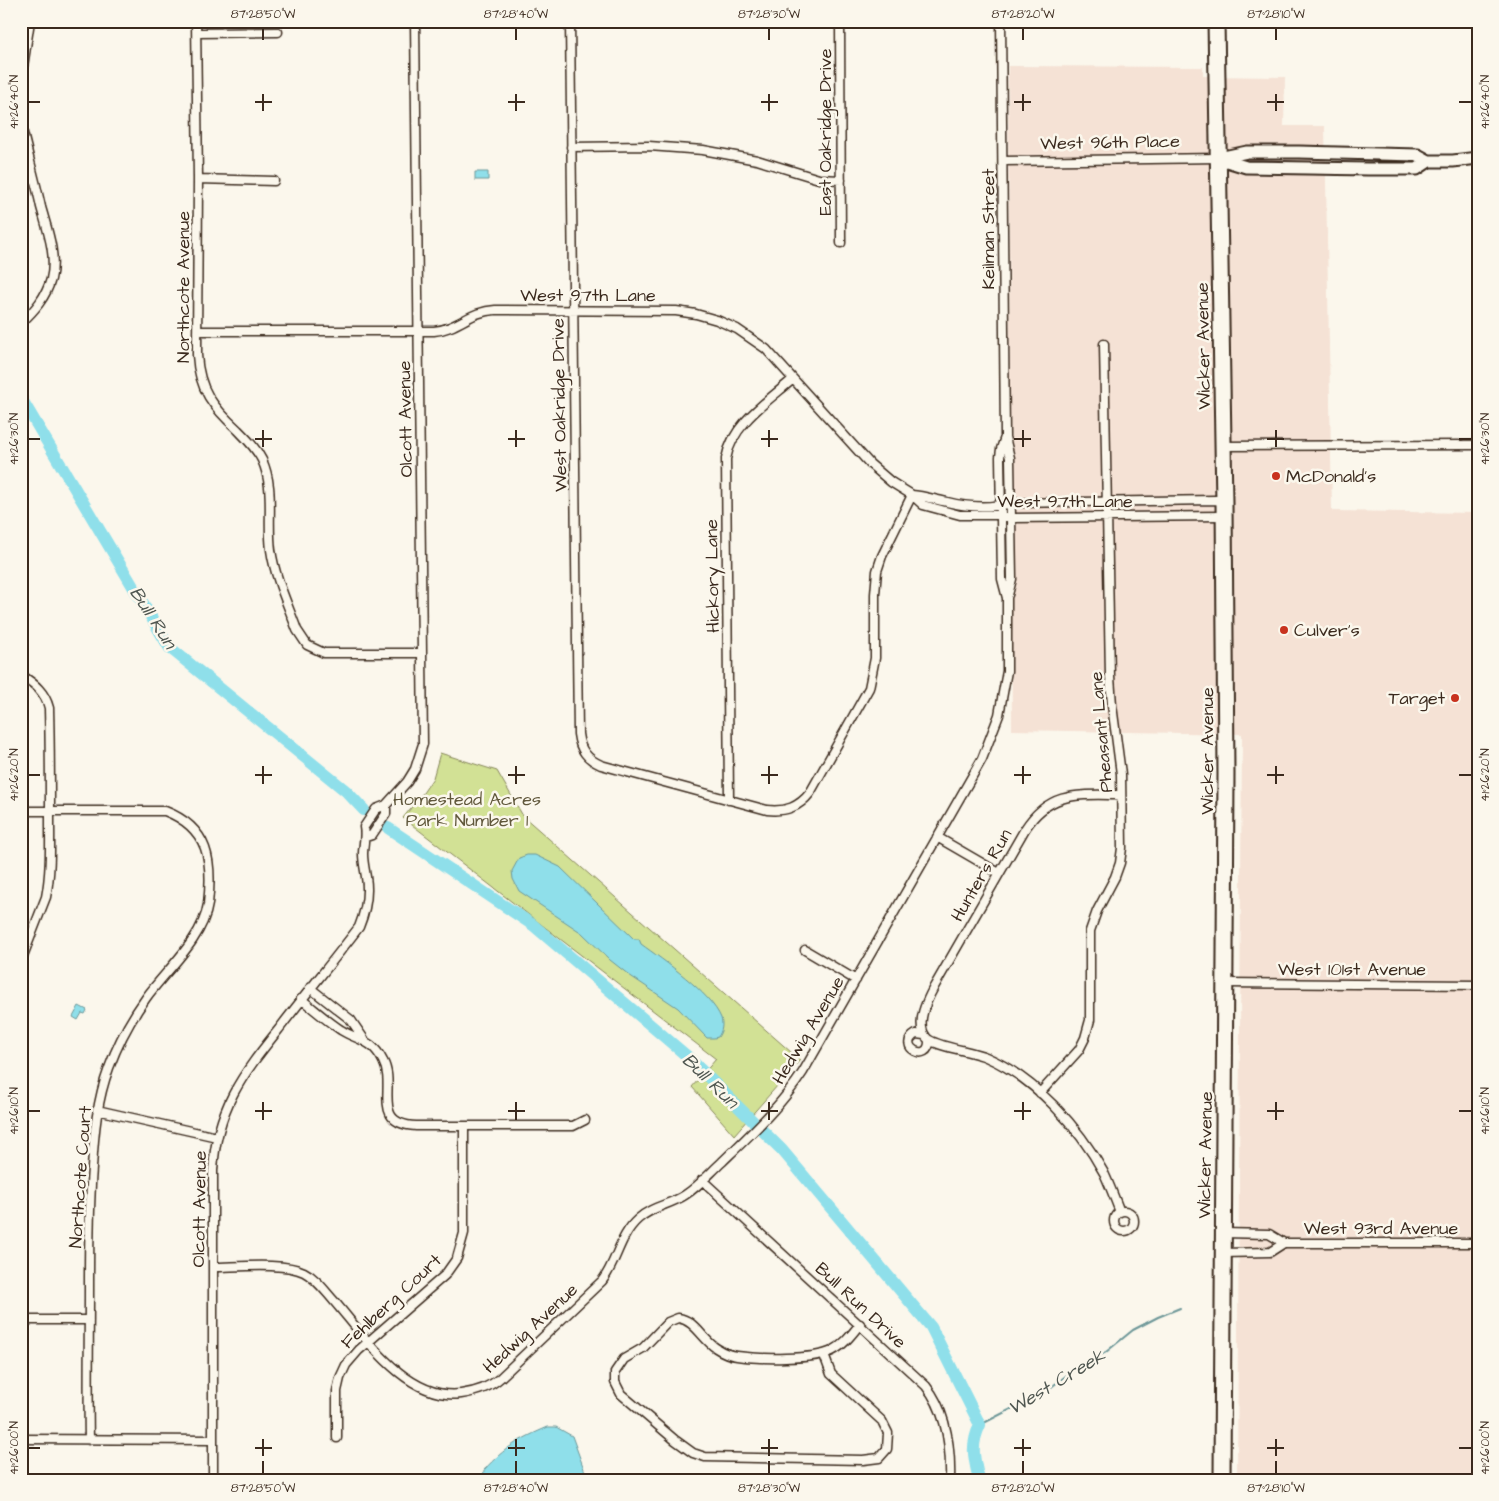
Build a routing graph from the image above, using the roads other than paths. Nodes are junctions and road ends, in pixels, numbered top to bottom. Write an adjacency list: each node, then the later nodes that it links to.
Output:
1 (30, 21): 10 (street)
2 (196, 21): 8 (street, Northcote Avenue)
3 (415, 21): 24 (street, Olcott Avenue)
4 (570, 21): 12 (street, West Oakridge Drive)
5 (840, 21): 18 (street, East Oakridge Drive)
6 (1001, 21): 15 (street, Keilman Street)
7 (1216, 21): 13 (highway, Wicker Avenue)
8 (197, 32): 9 (street); 17 (street, Northcote Avenue)
9 (278, 32)
10 (21, 80)
11 (21, 124): 22 (street)
12 (571, 147): 18 (street); 21 (street, West Oakridge Drive)
13 (1219, 158): 15 (street, West 96th Place); 16 (street, West 96th Place); 16 (street, West 96th Place); 29 (highway, Wicker Avenue)
14 (1478, 158): 16 (street, West 96th Place)
15 (1003, 161): 27 (street, Keilman Street)
16 (1429, 162)
17 (198, 179): 19 (street); 23 (street, Northcote Avenue)
18 (840, 180): 20 (street, East Oakridge Drive)
19 (274, 181)
20 (841, 243)
21 (573, 310): 24 (street, West 97th Lane); 26 (street, West 97th Lane); 42 (street, West Oakridge Drive)
22 (21, 322)
23 (197, 331): 24 (street, West 97th Lane); 39 (street, Northcote Avenue)
24 (419, 332): 39 (street, Olcott Avenue)
25 (1104, 344): 31 (street, Pheasant Lane)
26 (793, 379): 30 (street, West 97th Lane); 42 (street, Hickory Lane)
27 (1005, 437): 32 (street, Keilman Street); 33 (street, Keilman Street)
28 (1474, 445): 29 (street)
29 (1223, 446): 34 (highway, Wicker Avenue)
30 (912, 494): 33 (street, West 97th Lane); 35 (street, West 97th Lane); 42 (street)
31 (1108, 501): 32 (street, West 97th Lane); 34 (street, West 97th Lane); 36 (street, Pheasant Lane)
32 (1011, 502): 33 (street, West 97th Lane); 37 (street, Keilman Street)
33 (1001, 505): 35 (street, Keilman Street)
34 (1224, 509): 36 (street, West 97th Lane); 50 (highway, Wicker Avenue)
35 (1001, 515): 37 (street, West 97th Lane); 38 (street, Hedwig Avenue)
36 (1108, 516): 37 (street, West 97th Lane); 41 (street, Pheasant Lane)
37 (1011, 518): 38 (street, Hedwig Avenue)
38 (1007, 598): 45 (street, Hedwig Avenue)
39 (422, 653): 52 (street, Olcott Avenue)
40 (21, 675): 43 (street)
41 (1121, 794): 46 (street, Hunters Run); 55 (street, Pheasant Lane)
42 (729, 800)
43 (50, 810): 44 (street, Northcote Court); 48 (street); 56 (street, Northcote Court)
44 (21, 811)
45 (937, 837): 46 (street); 49 (street, Hedwig Avenue)
46 (999, 873): 55 (street, Hunters Run)
47 (805, 950): 49 (street)
48 (21, 961)
49 (856, 980): 60 (street, Hedwig Avenue)
50 (1226, 983): 51 (street, West 101st Avenue); 62 (highway, Wicker Avenue)
51 (1478, 985)
52 (310, 988): 53 (street, Olcott Avenue); 54 (street)
53 (301, 999): 54 (street); 59 (street, Olcott Avenue)
54 (365, 1040): 58 (street)
55 (1040, 1093): 61 (street)
56 (97, 1110): 59 (street); 68 (street, Northcote Court)
57 (585, 1120): 58 (street)
58 (464, 1126): 70 (street, Fehlberg Court)
59 (217, 1137): 66 (street, Olcott Avenue)
60 (702, 1180): 69 (street, Bull Run Drive); 70 (street, Hedwig Avenue)
61 (1120, 1212)
62 (1223, 1233): 63 (street, West 93rd Avenue); 65 (highway, Wicker Avenue)
63 (1284, 1243): 64 (street, West 93rd Avenue); 65 (street, West 93rd Avenue)
64 (1478, 1243)
65 (1223, 1252): 78 (highway, Wicker Avenue)
66 (213, 1267): 70 (street, Hedwig Avenue); 75 (street, Olcott Avenue)
67 (21, 1320): 68 (street)
68 (89, 1320): 74 (street, Northcote Court)
69 (860, 1324): 71 (street); 77 (street, Bull Run Drive)
70 (369, 1342): 72 (street, Fehlberg Court)
71 (824, 1355): 71 (street)
72 (337, 1438)
73 (21, 1439): 74 (street)
74 (89, 1440): 75 (street)
75 (214, 1440): 76 (street, Olcott Avenue)
76 (213, 1480)
77 (950, 1480)
78 (1222, 1480)

